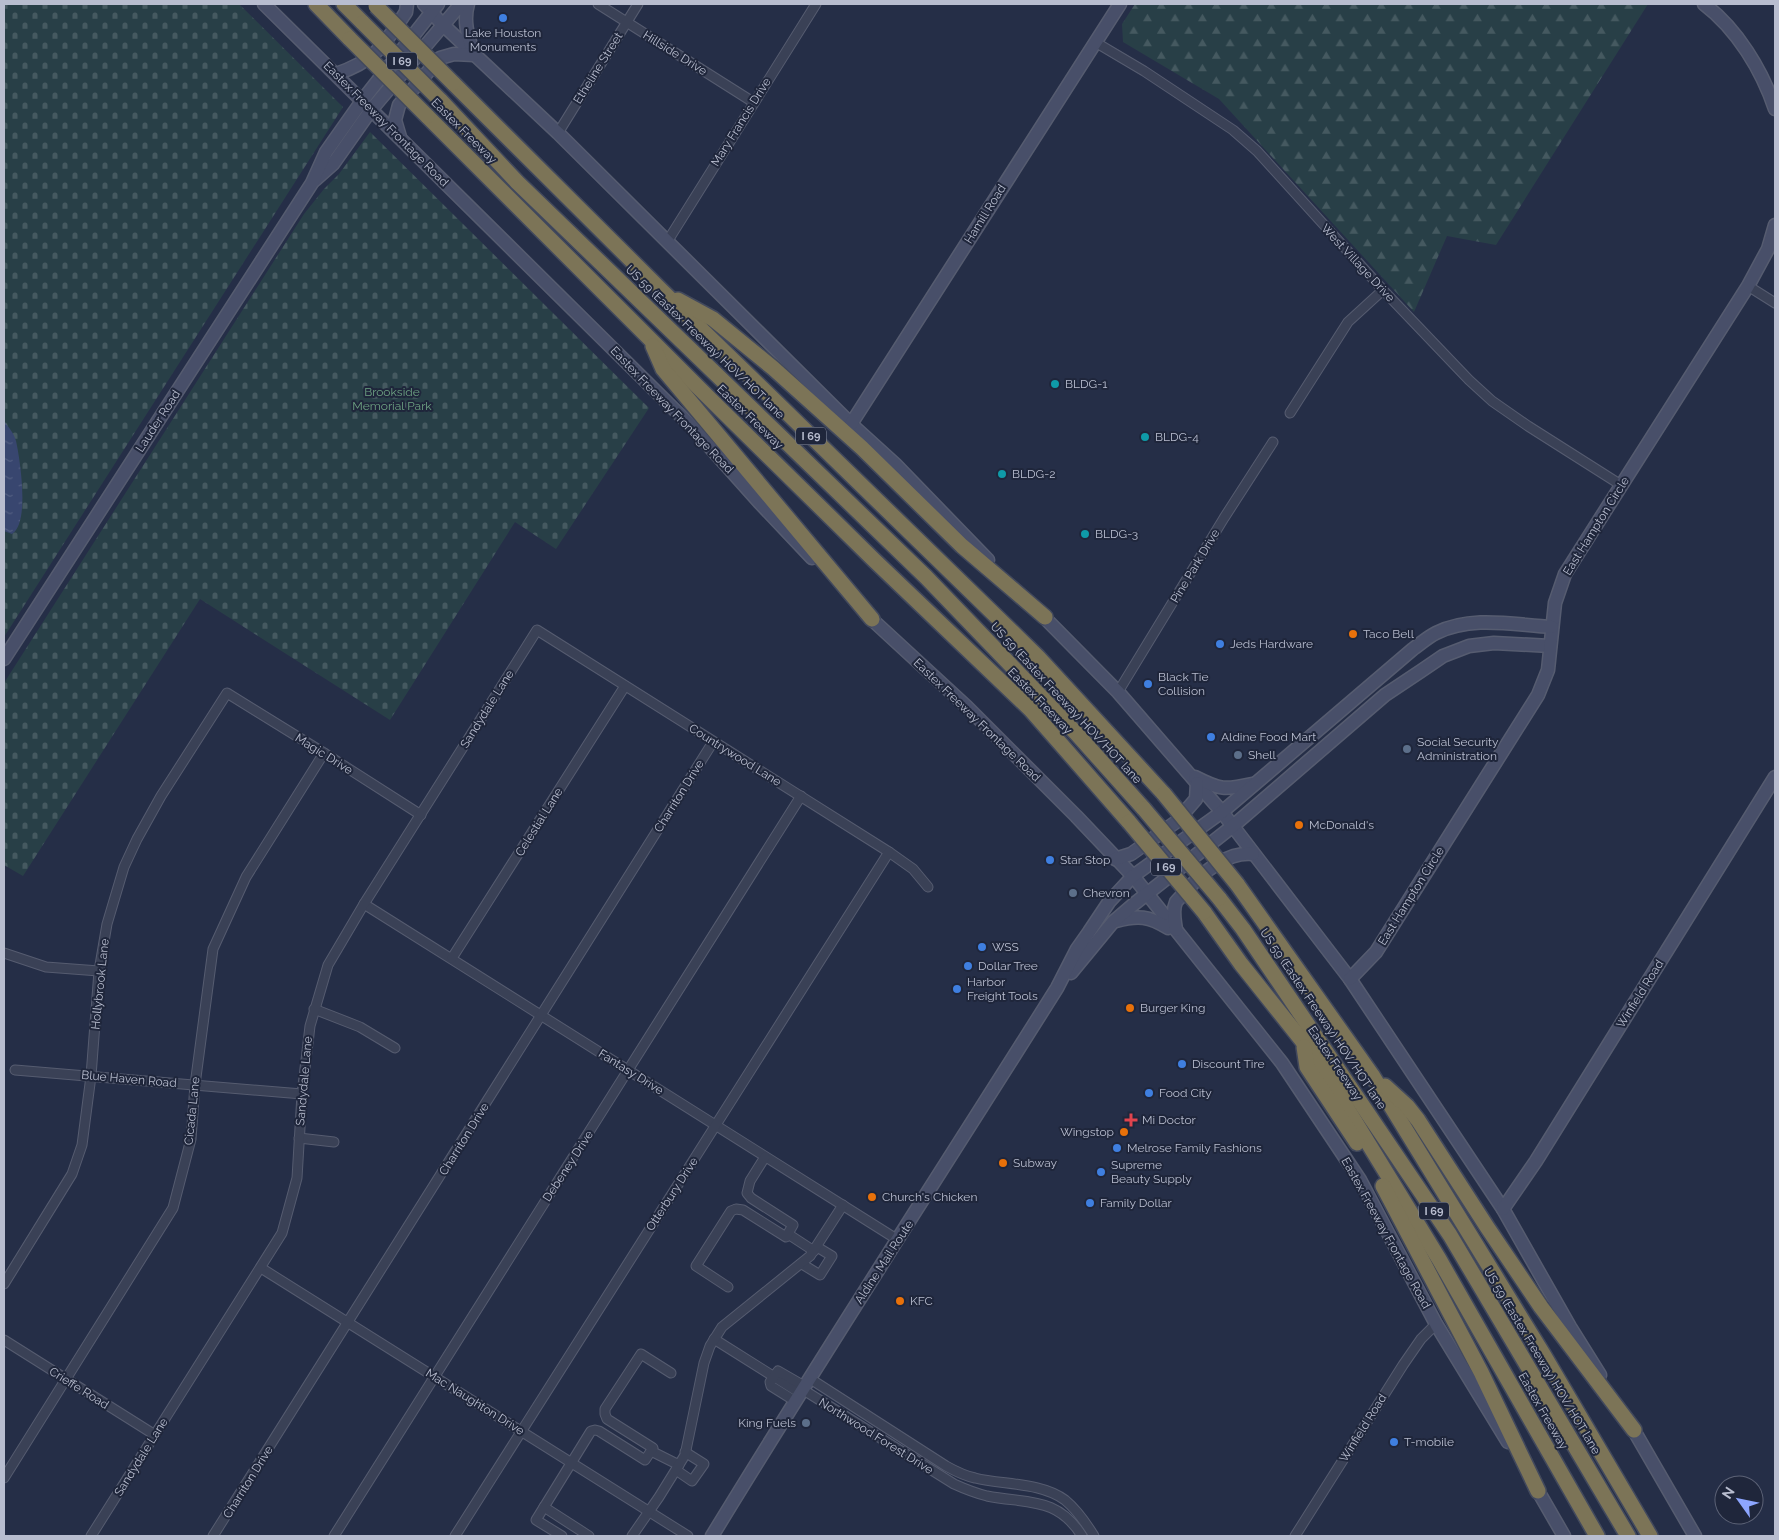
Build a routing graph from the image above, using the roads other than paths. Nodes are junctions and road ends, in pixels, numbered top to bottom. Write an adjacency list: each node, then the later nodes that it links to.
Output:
1 (264, 4): 18 (main road, Eastex Freeway Frontage Road)
2 (316, 4): 30 (highway, Eastex Freeway / I 69, bridge)
3 (344, 4): 138 (highway, US 59 (Eastex Freeway) HOV/HOT lane / I 69, bridge)
4 (406, 4): 18 (main road)
5 (461, 4): 15 (main road, Lauder Road)
6 (468, 4): 17 (main road)
7 (598, 4): 14 (street, Hillside Drive)
8 (638, 4): 14 (street, Etheline Street)
9 (816, 4): 19 (street, Mary Francis Drive)
10 (1120, 4): 16 (main road, Hamill Road)
11 (1704, 4): 21 (main road)
12 (375, 5): 28 (highway, Eastex Freeway / I 69, bridge)
13 (431, 7): 15 (main road); 20 (main road, Lauder Road)
14 (627, 22): 19 (street, Hillside Drive); 22 (street, Etheline Street)
15 (442, 24): 17 (main road); 20 (main road, Lauder Road)
16 (1095, 42): 27 (street, West Village Drive); 32 (main road, Hamill Road)
17 (474, 54): 22 (main road); 23 (main road)
18 (336, 74): 20 (main road, Eastex Freeway Frontage Road)
19 (753, 102): 25 (street, Mary Francis Drive)
20 (366, 105): 23 (main road, Eastex Freeway Frontage Road); 42 (main road, Lauder Road)
21 (1775, 109)
22 (558, 133): 25 (main road)
23 (400, 139): 36 (main road, Eastex Freeway Frontage Road)
24 (1775, 225): 26 (main road, East Hampton Circle)
25 (667, 242): 32 (main road)
26 (1748, 286): 29 (street); 34 (main road, East Hampton Circle)
27 (1383, 290): 31 (street); 34 (street, West Village Drive)
28 (662, 291): 35 (highway); 79 (highway, Eastex Freeway / I 69, bridge)
29 (1775, 304)
30 (651, 340): 36 (highway); 75 (highway, Eastex Freeway / I 69, bridge)
31 (1290, 413)
32 (851, 424): 35 (main road)
33 (1274, 442): 45 (street, Pine Park Drive)
34 (1621, 485): 38 (main road, East Hampton Circle)
35 (1045, 618): 45 (main road)
36 (872, 619): 61 (main road, Eastex Freeway Frontage Road)
37 (1483, 622): 38 (main road, Aldine Mail Route); 40 (main road); 43 (main road, Aldine Mail Route)
38 (1552, 627): 41 (main road, East Hampton Circle)
39 (537, 630): 44 (street, Countrywood Lane); 57 (street, Sandydale Lane)
40 (1483, 644): 41 (main road, Aldine Mail Route); 47 (main road, Aldine Mail Route)
41 (1550, 646): 71 (main road, East Hampton Circle)
42 (4, 659)
43 (1372, 685): 47 (main road); 50 (main road, Aldine Mail Route)
44 (625, 686): 48 (street, Countrywood Lane); 69 (street, Celestial Lane)
45 (1118, 692): 53 (main road)
46 (227, 693): 49 (street, Magic Drive); 70 (street, Hollybrook Lane)
47 (1383, 698): 51 (main road, Aldine Mail Route)
48 (713, 742): 55 (street, Countrywood Lane); 74 (street, Charriton Drive)
49 (324, 753): 57 (street, Magic Drive); 81 (street, Cicada Lane)
50 (1285, 758): 51 (main road); 54 (main road, Aldine Mail Route)
51 (1296, 772): 58 (main road, Aldine Mail Route)
52 (1775, 777): 89 (main road, Winfield Road)
53 (1194, 779): 54 (main road); 56 (main road); 61 (main road)
54 (1254, 784): 56 (main road, Aldine Mail Route)
55 (801, 796): 59 (street, Countrywood Lane); 78 (street, Debeney Drive)
56 (1222, 812): 58 (main road); 62 (main road, Aldine Mail Route)
57 (421, 815): 65 (street, Sandydale Lane)
58 (1233, 826): 60 (main road); 64 (main road, Aldine Mail Route)
59 (889, 852): 63 (street, Countrywood Lane); 83 (street, Otterbury Drive)
60 (1253, 854): 67 (main road); 71 (main road)
61 (1115, 859): 62 (main road, Eastex Freeway Frontage Road)
62 (1133, 876): 64 (main road, Eastex Freeway Frontage Road); 72 (main road, Aldine Mail Route)
63 (928, 887)
64 (1146, 893): 66 (main road, Aldine Mail Route); 67 (main road, Eastex Freeway Frontage Road)
65 (364, 904): 69 (street, Fantasy Drive); 73 (street, Sandydale Lane)
66 (1113, 922): 67 (main road); 72 (main road, Aldine Mail Route)
67 (1177, 933): 99 (main road, Eastex Freeway Frontage Road)
68 (4, 953): 70 (street)
69 (452, 958): 74 (street, Fantasy Drive)
70 (99, 971): 80 (street, Hollybrook Lane)
71 (1350, 979): 89 (main road)
72 (1057, 988): 92 (main road, Aldine Mail Route)
73 (314, 1009): 76 (street); 82 (street, Sandydale Lane)
74 (541, 1016): 78 (street, Fantasy Drive); 98 (street, Charriton Drive)
75 (1304, 1042): 119 (highway); 137 (highway, Eastex Freeway / I 69)
76 (395, 1048)
77 (15, 1070): 80 (street, Blue Haven Road)
78 (629, 1071): 83 (street, Fantasy Drive); 103 (street, Debeney Drive)
79 (1372, 1075): 108 (highway); 139 (highway, Eastex Freeway / I 69)
80 (91, 1076): 81 (street, Blue Haven Road); 96 (street, Hollybrook Lane)
81 (195, 1085): 82 (street, Blue Haven Road); 105 (street, Cicada Lane)
82 (302, 1094): 84 (street, Sandydale Lane)
83 (716, 1126): 86 (street, Fantasy Drive); 109 (street, Otterbury Drive)
84 (299, 1138): 85 (street); 95 (street, Sandydale Lane)
85 (334, 1142)
86 (765, 1156): 87 (street); 88 (street, Fantasy Drive)
87 (751, 1198): 90 (street); 91 (street)
88 (843, 1205): 92 (street, Fantasy Drive); 93 (street)
89 (1502, 1209): 108 (main road)
90 (743, 1210): 91 (street); 97 (street)
91 (788, 1234): 93 (street)
92 (898, 1240): 106 (main road, Aldine Mail Route)
93 (816, 1249): 94 (street); 94 (street)
94 (802, 1264): 100 (street)
95 (261, 1268): 98 (street, Mac Naughton Drive); 111 (street, Sandydale Lane)
96 (4, 1284)
97 (728, 1287)
98 (349, 1323): 103 (street, Mac Naughton Drive); 125 (street, Charriton Drive)
99 (1436, 1324): 119 (main road, Eastex Freeway Frontage Road); 135 (street, Winfield Road)
100 (714, 1339): 104 (street); 113 (street)
101 (4, 1340): 105 (street, Crieffe Road)
102 (671, 1373): 107 (street)
103 (434, 1376): 109 (street, Mac Naughton Drive); 126 (street, Debeney Drive)
104 (774, 1376): 106 (street); 106 (street)
105 (67, 1380): 111 (street, Crieffe Road); 117 (street, Cicada Lane)
106 (802, 1389): 116 (street, Northwood Forest Drive); 118 (street, Northwood Forest Drive); 132 (main road, Aldine Mail Route)
107 (607, 1419): 110 (street); 112 (street)
108 (1634, 1430): 140 (main road)
109 (521, 1431): 114 (street, Mac Naughton Drive); 127 (street, Otterbury Drive)
110 (599, 1431): 112 (street); 114 (street)
111 (155, 1435): 124 (street, Sandydale Lane)
112 (651, 1451): 115 (street)
113 (686, 1452): 115 (street); 115 (street)
114 (571, 1462): 121 (street); 123 (street, Mac Naughton Drive)
115 (677, 1468): 123 (street)
116 (956, 1471): 118 (street); 120 (street, Northwood Forest Drive)
117 (4, 1478)
118 (950, 1482): 122 (street, Northwood Forest Drive)
119 (1538, 1491): 136 (main road, Eastex Freeway Frontage Road)
120 (1064, 1499): 122 (street); 134 (street, Northwood Forest Drive)
121 (544, 1507): 128 (street); 129 (street)
122 (1058, 1510): 133 (street, Northwood Forest Drive)
123 (649, 1511): 130 (street); 131 (street, Mac Naughton Drive)
124 (90, 1536)
125 (213, 1536)
126 (334, 1536)
127 (455, 1536)
128 (562, 1536)
129 (589, 1536)
130 (632, 1536)
131 (688, 1536)
132 (712, 1536)
133 (1082, 1536)
134 (1094, 1536)
135 (1295, 1536)
136 (1564, 1536)
137 (1597, 1536)
138 (1628, 1536)
139 (1650, 1536)
140 (1695, 1536)

